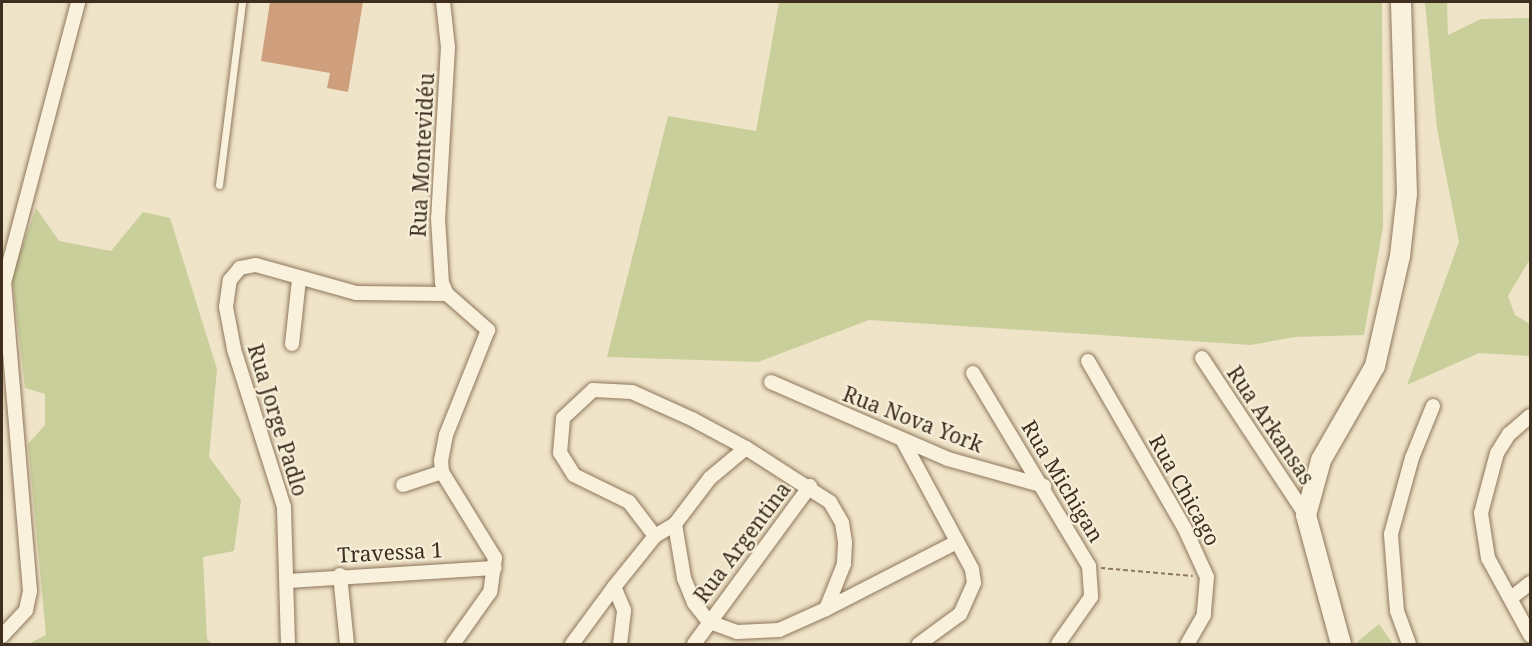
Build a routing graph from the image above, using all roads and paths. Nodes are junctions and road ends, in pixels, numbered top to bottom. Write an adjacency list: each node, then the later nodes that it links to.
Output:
1 (78, 2): 18 (street)
2 (242, 2): 7 (lane)
3 (443, 2): 6 (street, Rua Montevidéu)
4 (448, 2): 6 (street, Rua Montevidéu)
5 (1401, 2): 25 (main road)
6 (446, 17): 9 (street, Rua Montevidéu)
7 (219, 185)
8 (299, 280): 9 (street); 10 (street); 33 (street, Rua Jorge Padlo)
9 (447, 294): 21 (street)
10 (292, 345)
11 (1202, 358): 25 (street, Rua Arkansas)
12 (1088, 360): 32 (street, Rua Chicago)
13 (973, 373): 24 (street, Rua Michigan)
14 (771, 382): 19 (street, Rua Nova York)
15 (1433, 406): 51 (street)
16 (1530, 416): 36 (street)
17 (2, 418): 18 (street)
18 (16, 420): 40 (street)
19 (903, 441): 24 (street, Rua Nova York); 28 (street)
20 (747, 448): 23 (street); 26 (street); 27 (street)
21 (442, 472): 22 (street); 30 (street)
22 (403, 485)
23 (810, 486): 37 (street); 38 (street, Rua Argentina)
24 (1044, 486): 29 (street, Rua Michigan)
25 (1306, 515): 50 (main road)
26 (675, 524): 27 (street); 38 (street)
27 (655, 536): 35 (street)
28 (957, 542): 37 (street); 47 (street)
29 (1089, 566): 32 (path); 48 (street, Rua Michigan)
30 (495, 568): 31 (street, Travessa 1); 43 (street)
31 (340, 575): 33 (street, Travessa 1); 42 (street)
32 (1207, 577): 49 (street, Rua Chicago)
33 (287, 581): 41 (street, Rua Jorge Padlo)
34 (1529, 587): 36 (street)
35 (614, 588): 44 (street); 45 (street)
36 (1511, 598): 39 (street)
37 (826, 609): 38 (street)
38 (709, 622): 46 (street, Rua Argentina)
39 (1530, 635)
40 (2, 636)
41 (288, 645)
42 (347, 645)
43 (453, 645)
44 (572, 645)
45 (620, 645)
46 (694, 645)
47 (919, 645)
48 (1058, 645)
49 (1187, 645)
50 (1341, 645)
51 (1409, 645)

